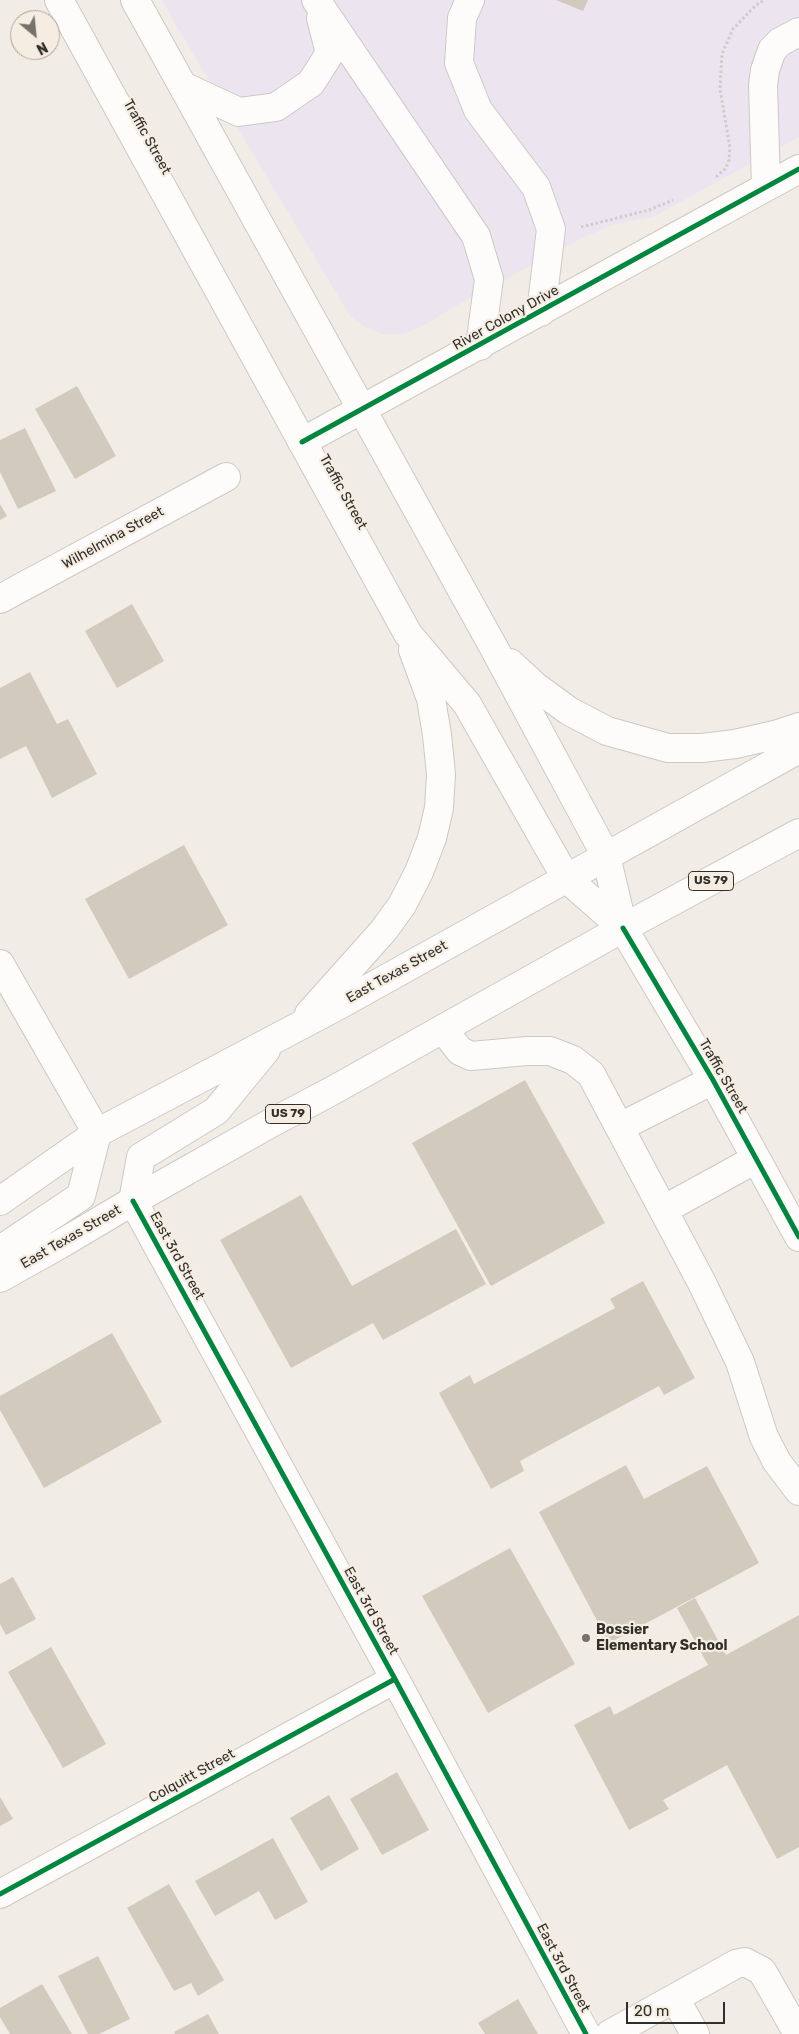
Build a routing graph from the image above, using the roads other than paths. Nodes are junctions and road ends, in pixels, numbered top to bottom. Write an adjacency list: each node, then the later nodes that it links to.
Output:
1 (58, 0): 12 (main road, Traffic Street)
2 (134, 0): 6 (main road, Traffic Street)
3 (470, 0): 9 (main road)
4 (316, 1): 6 (main road); 10 (main road)
5 (799, 32): 8 (main road)
6 (183, 86): 11 (main road, Traffic Street)
7 (799, 169): 8 (main road, River Colony Drive)
8 (766, 187): 9 (main road, River Colony Drive)
9 (541, 312): 10 (main road, River Colony Drive)
10 (480, 346): 11 (main road, River Colony Drive)
11 (361, 410): 12 (main road, River Colony Drive); 16 (main road, Traffic Street)
12 (302, 442): 15 (main road, Traffic Street)
13 (226, 477): 14 (main road, Wilhelmina Street)
14 (0, 599)
15 (408, 634): 21 (main road, Traffic Street); 24 (main road)
16 (494, 648): 17 (main road); 20 (main road, Traffic Street)
17 (799, 727)
18 (799, 749): 20 (main road, East Texas Street)
19 (799, 833): 22 (main road, East Texas Street / US 79)
20 (606, 856): 21 (main road, East Texas Street); 22 (main road, Traffic Street)
21 (566, 878): 22 (main road, Traffic Street); 24 (main road, East Texas Street)
22 (623, 928): 25 (main road, East Texas Street / US 79); 27 (main road, Traffic Street)
23 (0, 964): 29 (main road)
24 (299, 1026): 26 (main road, East Texas Street)
25 (443, 1029): 28 (main road); 32 (main road, East Texas Street / US 79)
26 (274, 1040): 29 (main road, East Texas Street); 32 (main road)
27 (712, 1080): 28 (main road); 30 (main road, Traffic Street)
28 (620, 1127): 33 (main road)
29 (96, 1133): 31 (main road, East Texas Street); 35 (main road)
30 (756, 1159): 33 (main road); 34 (main road, Traffic Street)
31 (0, 1201)
32 (133, 1201): 36 (main road, East Texas Street / US 79); 38 (main road, East 3rd Street)
33 (663, 1210): 37 (main road)
34 (799, 1237)
35 (0, 1250)
36 (0, 1278)
37 (799, 1491)
38 (395, 1679): 39 (main road, Colquitt Street); 41 (main road, East 3rd Street)
39 (0, 1894)
40 (675, 1998): 42 (main road); 43 (main road); 44 (main road)
41 (586, 2034)
42 (610, 2034)
43 (695, 2034)
44 (798, 2034)

